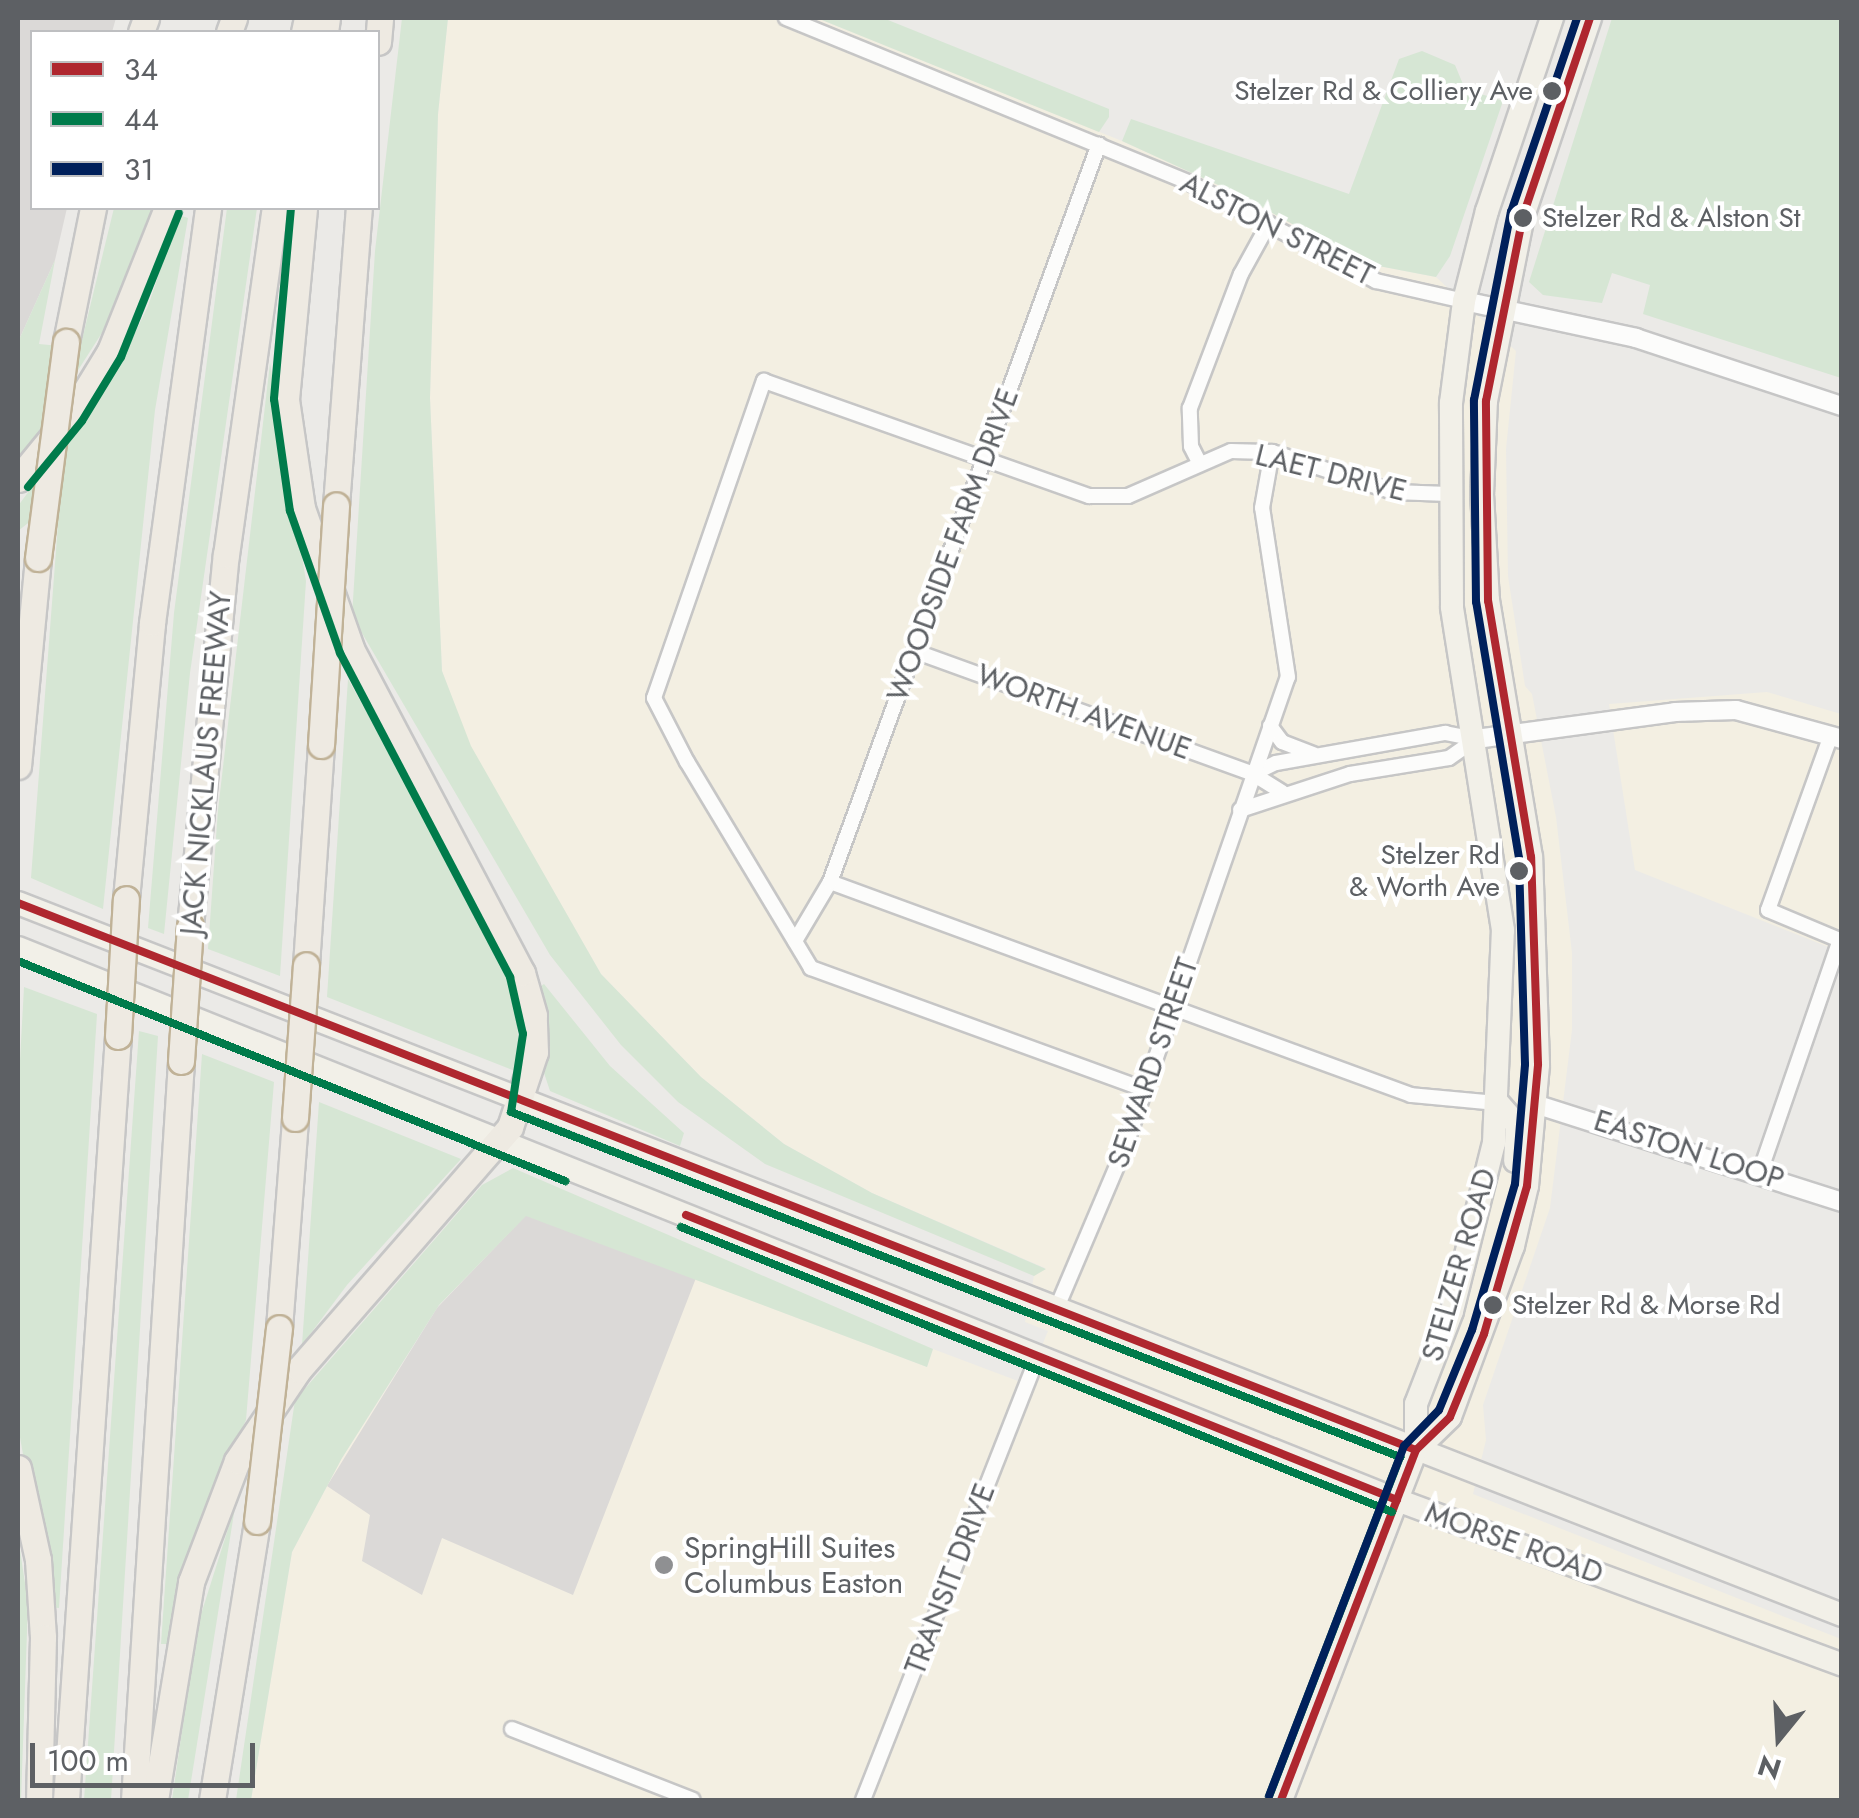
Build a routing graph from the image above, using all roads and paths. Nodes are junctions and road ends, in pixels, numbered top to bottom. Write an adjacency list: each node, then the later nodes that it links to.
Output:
1 (786, 18): 4 (street, ALSTON STREET)
2 (1552, 18): 12 (main road, STELZER ROAD)
3 (1590, 18): 13 (main road, STELZER ROAD)
4 (1099, 144): 11 (street, ALSTON STREET); 16 (street, WOODSIDE FARM DRIVE)
5 (93, 210): 26 (highway, bridge)
6 (166, 210): 18 (highway)
7 (208, 210): 53 (highway, bridge)
8 (275, 210): 54 (highway, JACK NICKLAUS FREEWAY, bridge)
9 (304, 210): 38 (highway)
10 (359, 210): 56 (highway, bridge)
11 (1269, 224): 12 (street, ALSTON STREET); 17 (street)
12 (1464, 301): 13 (street, ALSTON STREET); 19 (main road, STELZER ROAD)
13 (1503, 308): 14 (street, ALSTON STREET); 22 (main road, STELZER ROAD)
14 (1842, 406)
15 (1272, 452): 17 (street, LAET DRIVE); 19 (street, LAET DRIVE); 21 (street, SEWARD STREET)
16 (983, 461): 17 (street, LAET DRIVE); 20 (street, WOODSIDE FARM DRIVE); 32 (street, LAET DRIVE)
17 (1199, 462)
18 (18, 479)
19 (1448, 494): 24 (main road, STELZER ROAD)
20 (914, 650): 27 (street, WORTH AVENUE); 30 (street, WOODSIDE FARM DRIVE)
21 (1270, 726): 25 (street); 27 (street, SEWARD STREET)
22 (1512, 732): 23 (street); 24 (street); 39 (main road, STELZER ROAD)
23 (1836, 737): 33 (street)
24 (1476, 740): 25 (street); 28 (street); 37 (main road, STELZER ROAD)
25 (1321, 755): 27 (street)
26 (18, 766)
27 (1253, 774): 28 (street, WORTH AVENUE); 29 (street, SEWARD STREET)
28 (1282, 792): 29 (street)
29 (1240, 810): 35 (street, SEWARD STREET)
30 (830, 882): 32 (street, WOODSIDE FARM DRIVE); 35 (street)
31 (18, 903): 38 (main road, MORSE ROAD)
32 (796, 940): 36 (street)
33 (1840, 941): 41 (street)
34 (18, 948): 40 (main road, MORSE ROAD)
35 (1174, 1009): 36 (street, SEWARD STREET); 37 (street)
36 (1146, 1090): 44 (street, SEWARD STREET)
37 (1498, 1102): 43 (main road); 46 (main road, STELZER ROAD)
38 (520, 1104): 40 (highway); 44 (main road, MORSE ROAD)
39 (1535, 1104): 41 (street, EASTON LOOP); 43 (main road, STELZER ROAD)
40 (499, 1140): 45 (main road, MORSE ROAD); 55 (highway)
41 (1760, 1172): 42 (street, EASTON LOOP)
42 (1842, 1202)
43 (1506, 1263): 46 (main road, STELZER ROAD)
44 (1055, 1312): 46 (main road, MORSE ROAD)
45 (1037, 1358): 48 (main road, MORSE ROAD); 58 (street, TRANSIT DRIVE)
46 (1416, 1450): 48 (main road, STELZER ROAD); 49 (main road, MORSE ROAD)
47 (18, 1468): 52 (highway)
48 (1397, 1500): 50 (main road, MORSE ROAD); 59 (main road, STELZER ROAD)
49 (1842, 1615)
50 (1842, 1665)
51 (512, 1728): 57 (street)
52 (39, 1800)
53 (66, 1800)
54 (134, 1800)
55 (155, 1800)
56 (212, 1800)
57 (692, 1800)
58 (863, 1800)
59 (1282, 1800)

